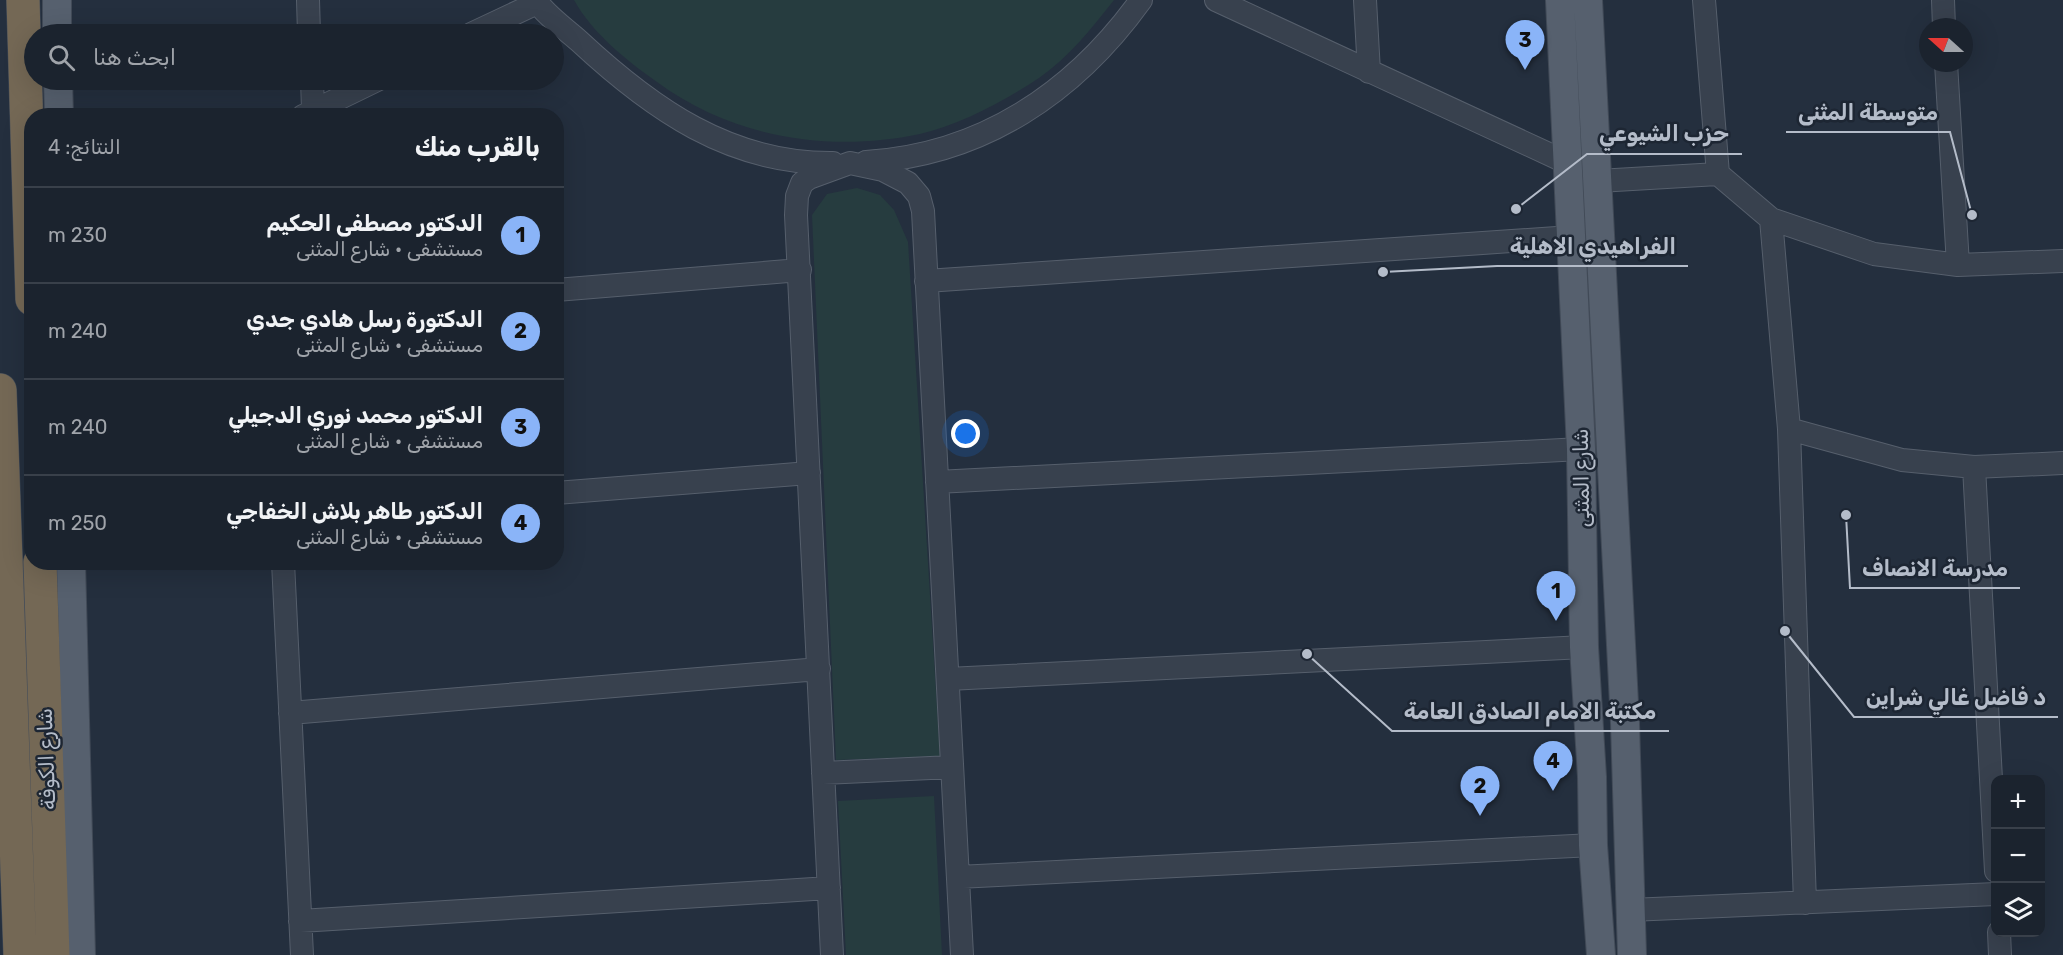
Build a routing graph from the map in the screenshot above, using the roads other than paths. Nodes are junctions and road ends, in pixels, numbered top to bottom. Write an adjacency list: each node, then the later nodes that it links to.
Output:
1 (23, 0): 18 (highway)
2 (57, 0): 13 (main road)
3 (308, 0): 14 (street)
4 (1141, 0): 32 (street)
5 (1216, 0): 20 (street)
6 (1365, 0): 20 (street)
7 (1560, 0): 19 (main road, شارع المثنى)
8 (1588, 0): 19 (main road, شارع المثنى)
9 (1704, 0): 34 (street)
10 (1943, 0): 12 (street)
11 (537, 1): 15 (street); 16 (street)
12 (1944, 18)
13 (57, 24)
14 (309, 24)
15 (491, 24)
16 (562, 24)
17 (564, 26): 32 (street)
18 (24, 33)
19 (1577, 56): 26 (main road, شارع المثنى); 27 (main road, شارع المثنى)
20 (1369, 72): 33 (street)
21 (1947, 72): 39 (street)
22 (26, 90): 28 (highway)
23 (58, 90): 29 (main road)
24 (311, 90): 30 (street)
25 (356, 90): 31 (street)
26 (1593, 95): 27 (main road); 35 (main road, شارع المثنى)
27 (1565, 98): 33 (main road, شارع المثنى)
28 (26, 108)
29 (59, 108)
30 (309, 108)
31 (318, 108)
32 (850, 163): 40 (street); 41 (street)
33 (1568, 163): 37 (main road, شارع المثنى)
34 (1718, 174): 35 (street); 36 (street)
35 (1598, 181): 58 (main road, شارع المثنى)
36 (1771, 219): 39 (street); 44 (street)
37 (1571, 237): 41 (street); 45 (main road, شارع المثنى)
38 (2063, 261): 39 (street)
39 (1958, 265)
40 (800, 270): 42 (street); 48 (street)
41 (927, 281): 49 (street)
42 (564, 289)
43 (0, 390): 73 (highway, شارع الكوفة)
44 (1789, 429): 47 (street); 69 (street)
45 (1581, 449): 49 (street); 54 (main road, شارع المثنى)
46 (2063, 463): 47 (street)
47 (1974, 467): 64 (street)
48 (809, 473): 50 (street); 55 (street)
49 (937, 483): 56 (street)
50 (564, 492)
51 (40, 570): 74 (highway, شارع الكوفة)
52 (71, 570): 75 (main road)
53 (283, 570): 57 (street)
54 (1584, 647): 56 (street); 59 (main road, شارع المثنى)
55 (819, 669): 57 (street); 62 (street)
56 (948, 679): 60 (street)
57 (290, 713): 71 (street)
58 (1624, 723): 59 (main road); 61 (main road, شارع المثنى)
59 (1589, 725): 63 (main road, شارع المثنى)
60 (952, 767): 62 (street); 66 (street)
61 (1626, 770): 63 (main road); 70 (main road, شارع المثنى)
62 (823, 774): 67 (street)
63 (1592, 777): 65 (main road, شارع المثنى)
64 (1993, 829)
65 (1593, 845): 66 (street); 79 (main road, شارع المثنى)
66 (958, 877): 78 (street)
67 (829, 888): 71 (street); 77 (street)
68 (1991, 894): 69 (street)
69 (1805, 903): 70 (street)
70 (1630, 910): 80 (main road, شارع المثنى)
71 (300, 921): 76 (street)
72 (1999, 937): 81 (street)
73 (20, 955)
74 (53, 955)
75 (81, 955)
76 (302, 955)
77 (832, 955)
78 (962, 955)
79 (1601, 955)
80 (1632, 955)
81 (2000, 955)

